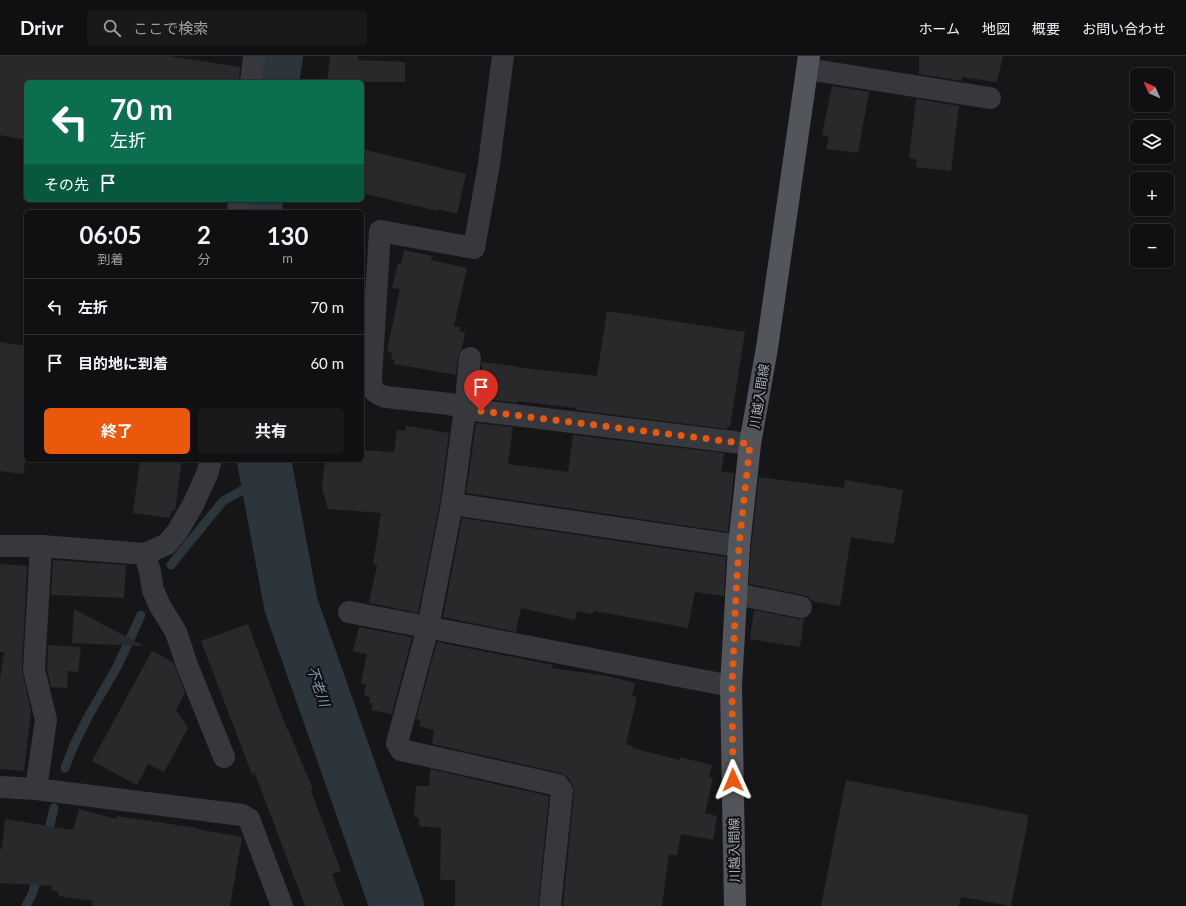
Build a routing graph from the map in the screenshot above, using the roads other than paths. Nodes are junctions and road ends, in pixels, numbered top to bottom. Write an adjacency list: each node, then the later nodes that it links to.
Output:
1 (254, 56): 4 (street)
2 (503, 56): 7 (street)
3 (808, 63): 5 (street); 8 (main road, 川越入間線)
4 (251, 80)
5 (990, 98)
6 (470, 358): 7 (street)
7 (465, 409): 8 (street); 10 (street)
8 (750, 444): 13 (main road, 川越入間線)
9 (210, 462): 14 (street)
10 (452, 504): 13 (street); 18 (street)
11 (0, 546): 12 (street)
12 (41, 546): 14 (street); 22 (street)
13 (739, 546): 15 (main road, 川越入間線)
14 (145, 554): 20 (street)
15 (736, 594): 16 (street); 19 (main road, 川越入間線)
16 (802, 607)
17 (349, 612): 18 (street)
18 (428, 627): 19 (street); 24 (street)
19 (732, 686): 25 (main road, 川越入間線)
20 (224, 757)
21 (0, 787): 22 (street)
22 (36, 789): 23 (street)
23 (282, 906)
24 (550, 906)
25 (735, 906)

